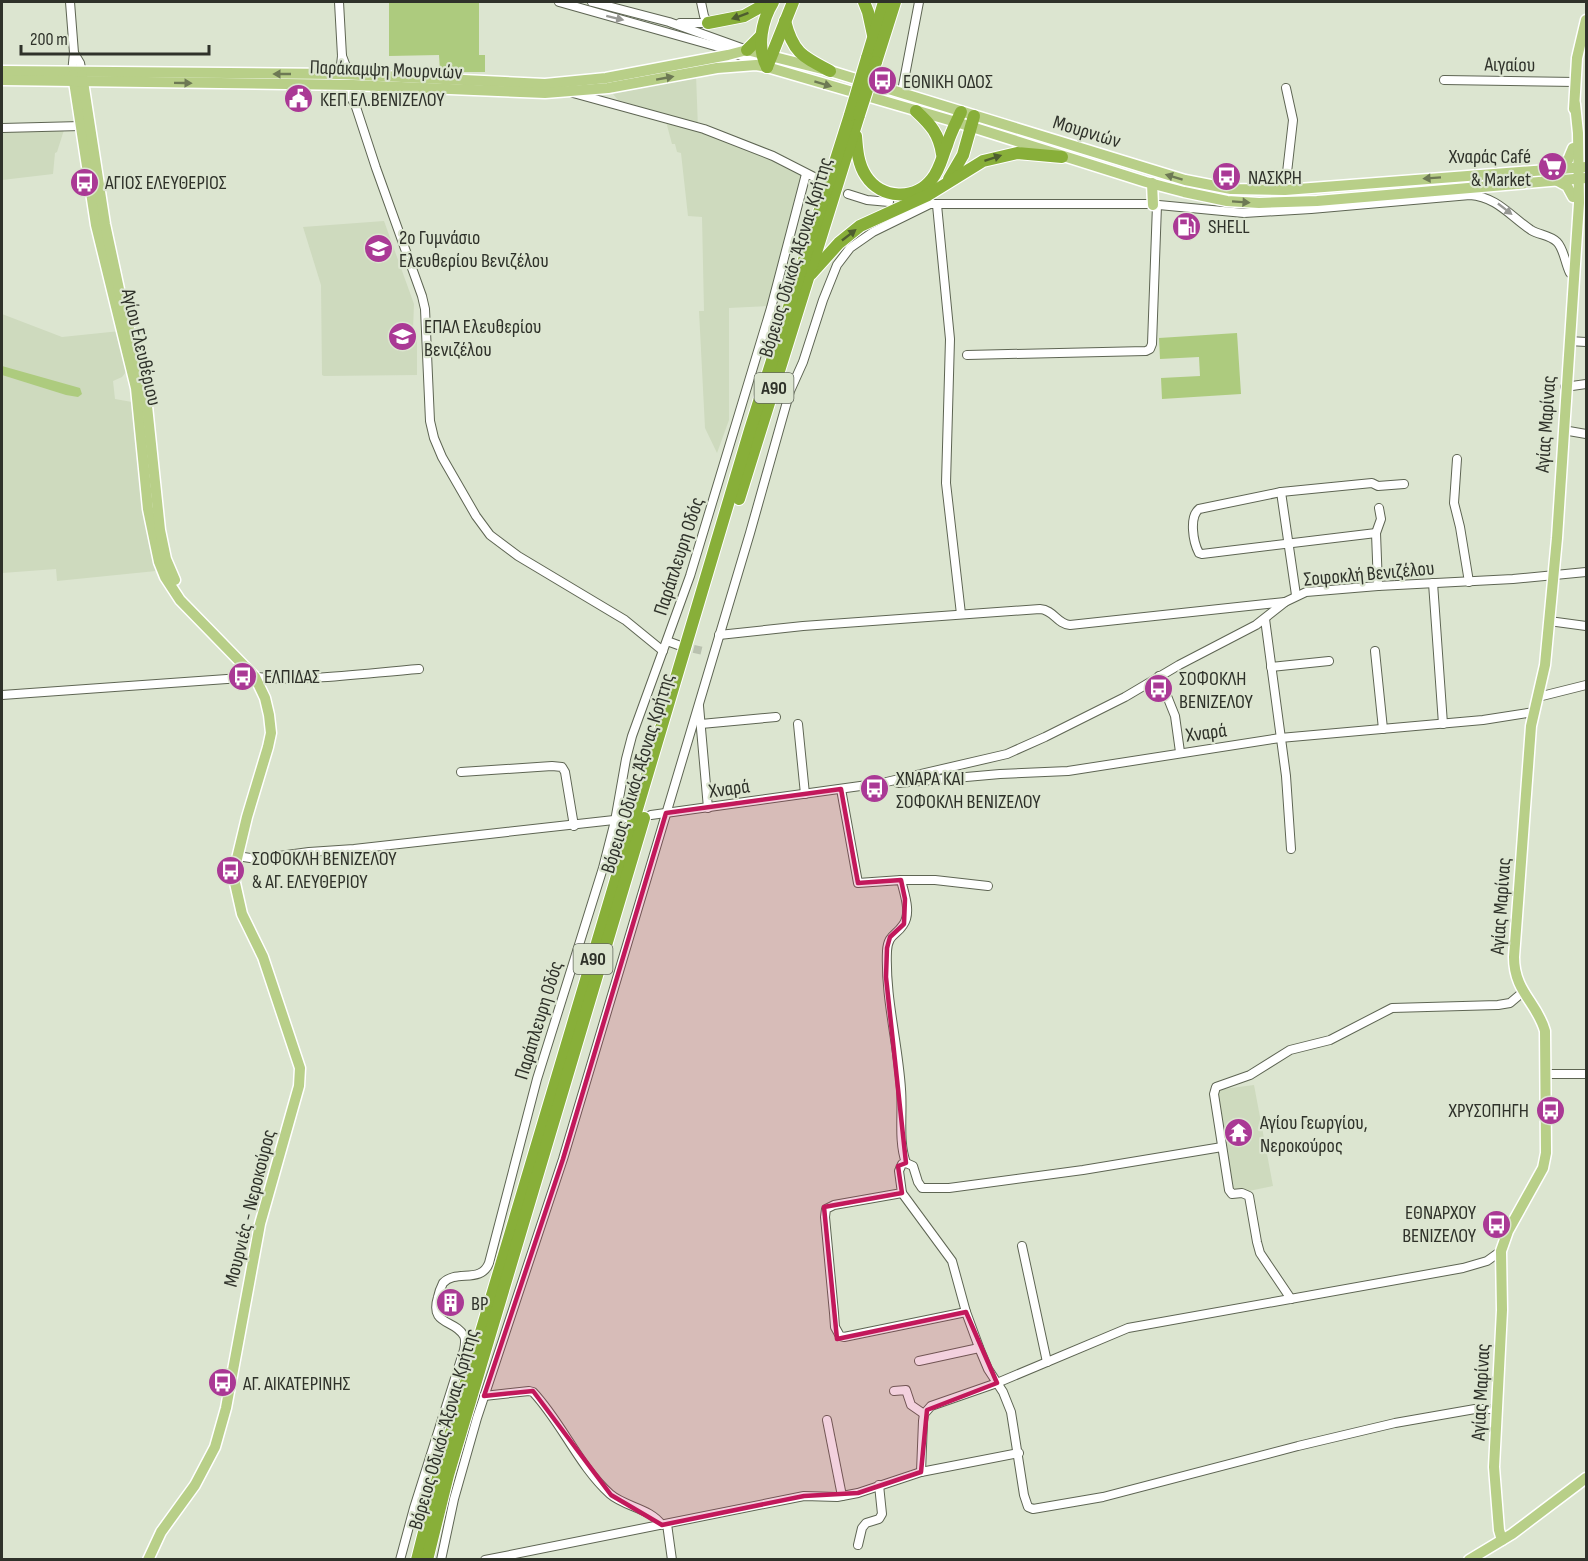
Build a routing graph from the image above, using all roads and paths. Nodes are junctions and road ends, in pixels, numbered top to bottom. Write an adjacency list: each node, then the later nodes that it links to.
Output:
1 (70, 2): 23 (street)
2 (339, 2): 26 (street)
3 (559, 2): 18 (street, one-way to 18)
4 (591, 2): 14 (street)
5 (701, 2): 15 (street)
6 (771, 2): 15 (highway, one-way to 15); 16 (highway)
7 (793, 2): 13 (highway)
8 (864, 2): 17 (highway)
9 (884, 2): 17 (highway, Βόρειος Οδικός Άξονας Κρήτης / Α90)
10 (894, 2): 20 (highway, Βόρειος Οδικός Άξονας Κρήτης / Α90)
11 (919, 2): 32 (street)
12 (1587, 20): 28 (main road, Αγίας Μαρίνας)
13 (786, 21): 19 (highway); 21 (highway)
14 (669, 22): 15 (street); 18 (street)
15 (708, 23)
16 (761, 36): 18 (highway); 19 (highway)
17 (873, 37): 20 (highway, Βόρειος Οδικός Άξονας Κρήτης / Α90)
18 (742, 52): 19 (main road); 29 (main road, Παράκαμψη Μουρνιών)
19 (767, 59): 21 (main road); 29 (main road, Παράκαμψη Μουρνιών, one-way to 19); 35 (main road, one-way to 35)
20 (871, 60): 36 (highway, Βόρειος Οδικός Άξονας Κρήτης / Α90, bridge)
21 (830, 70): 32 (main road)
22 (2, 71): 23 (main road, Παράκαμψη Μουρνιών)
23 (77, 71): 24 (main road, Παράκαμψη Μουρνιών); 24 (main road); 25 (main road, Παράκαμψη Μουρνιών); 33 (main road, Αγίου Ελευθέριου); 39 (main road, Αγίου Ελευθέριου)
24 (97, 78): 26 (main road, Παράκαμψη Μουρνιών); 33 (main road)
25 (2, 80)
26 (347, 80): 29 (main road, Παράκαμψη Μουρνιών); 31 (main road, Παράκαμψη Μουρνιών); 88 (street)
27 (1444, 80): 28 (street, Αιγαίου)
28 (1576, 82): 42 (main road, Αγίας Μαρίνας)
29 (607, 83): 31 (main road, Παράκαμψη Μουρνιών); 34 (street)
30 (1286, 88): 51 (street)
31 (571, 92): 34 (street)
32 (902, 92): 37 (main road)
33 (85, 98): 81 (main road, Αγίου Ελευθέριου)
34 (610, 103): 46 (street)
35 (916, 111): 37 (main road); 44 (highway)
36 (854, 115): 41 (highway, Βόρειος Οδικός Άξονας Κρήτης / Α90); 131 (highway, Βόρειος Οδικός Άξονας Κρήτης / Α90)
37 (959, 117): 38 (main road); 44 (highway)
38 (973, 121): 43 (main road); 50 (highway); 51 (main road, Μουρνιών, one-way to 38)
39 (81, 126): 40 (street); 81 (main road, Αγίου Ελευθέριου)
40 (2, 128)
41 (855, 130): 44 (highway); 58 (highway, Βόρειος Οδικός Άξονας Κρήτης / Α90)
42 (1576, 147): 45 (main road, Αγίας Μαρίνας); 45 (main road); 47 (main road)
43 (1062, 157): 49 (main road); 50 (highway, one-way to 43)
44 (943, 158)
45 (1581, 173): 47 (main road); 53 (main road, Αγίας Μαρίνας)
46 (807, 174): 48 (street); 86 (street, Παράπλευρη Οδός)
47 (1554, 175): 49 (main road, one-way to 47); 51 (main road, Μουρνιών, one-way to 51); 53 (main road)
48 (818, 179)
49 (1152, 183): 56 (main road)
50 (942, 186): 58 (highway, one-way to 50)
51 (1285, 190)
52 (849, 194): 54 (street)
53 (1576, 197): 57 (main road, Αγίας Μαρίνας); 59 (main road, Αγίας Μαρίνας)
54 (889, 202)
55 (930, 204): 56 (street); 80 (street); 85 (street)
56 (1155, 205): 57 (street, one-way to 57); 62 (street)
57 (1570, 273): 59 (main road, Αγίας Μαρίνας)
58 (809, 277): 159 (highway, Βόρειος Οδικός Άξονας Κρήτης / Α90)
59 (1572, 294): 60 (main road, Αγίας Μαρίνας)
60 (1569, 341): 61 (street); 64 (main road, Αγίας Μαρίνας)
61 (1587, 342)
62 (967, 355)
63 (1587, 384): 64 (street)
64 (1565, 387): 65 (main road, Αγίας Μαρίνας)
65 (1563, 430): 66 (street); 74 (main road, Αγίας Μαρίνας)
66 (1587, 434)
67 (1457, 459): 75 (street)
68 (1404, 484): 69 (street)
69 (1281, 492): 72 (street); 72 (street)
70 (1379, 508): 71 (street)
71 (1376, 533): 72 (street); 77 (street)
72 (1288, 542): 78 (street)
73 (1587, 572): 74 (street, Σοφοκλή Βενιζέλου)
74 (1553, 575): 75 (street, Σοφοκλή Βενιζέλου); 83 (main road, Αγίας Μαρίνας)
75 (1469, 582): 76 (street, Σοφοκλή Βενιζέλου)
76 (1433, 583): 77 (street, Σοφοκλή Βενιζέλου); 106 (street)
77 (1378, 586): 78 (street, Σοφοκλή Βενιζέλου)
78 (1296, 595): 79 (street, Σοφοκλή Βενιζέλου)
79 (1285, 602): 80 (street); 82 (street, Σοφοκλή Βενιζέλου)
80 (961, 614): 85 (street)
81 (198, 619): 96 (main road, Αγίου Ελευθέριου)
82 (1265, 619): 93 (street); 95 (street, Σοφοκλή Βενιζέλου)
83 (1549, 621): 84 (street); 100 (main road, Αγίας Μαρίνας)
84 (1587, 626)
85 (719, 634): 91 (street)
86 (667, 641): 87 (street); 88 (street, Παράπλευρη Οδός)
87 (678, 645)
88 (663, 651): 117 (street, Παράπλευρη Οδός)
89 (703, 651): 91 (street)
90 (1375, 651): 107 (street)
91 (714, 652): 101 (street)
92 (1329, 661): 93 (street)
93 (1271, 667): 108 (street)
94 (419, 669): 96 (street)
95 (1159, 676): 98 (street, Σοφοκλή Βενιζέλου); 109 (street)
96 (255, 677): 99 (street); 120 (main road, Αγίου Ελευθέριου)
97 (1587, 685): 100 (street)
98 (1143, 686): 111 (street, Χναρά)
99 (2, 695)
100 (1538, 698): 102 (main road, Αγίας Μαρίνας)
101 (699, 702): 104 (street); 115 (street)
102 (1534, 712): 106 (street, Χναρά); 123 (main road, Αγίας Μαρίνας)
103 (776, 717): 104 (street)
104 (701, 724): 114 (street)
105 (798, 724): 113 (street)
106 (1443, 724): 107 (street, Χναρά)
107 (1383, 729): 108 (street, Χναρά)
108 (1280, 738): 109 (street, Χναρά); 119 (street)
109 (1180, 752): 111 (street, Χναρά)
110 (461, 772): 118 (street)
111 (882, 783): 112 (street, Χναρά)
112 (841, 789): 113 (street, Χναρά); 121 (street)
113 (805, 794): 114 (street, Χναρά)
114 (708, 808): 115 (street, Χναρά)
115 (666, 813): 116 (street, Χναρά); 142 (street)
116 (651, 815)
117 (619, 820): 118 (street); 157 (street, Παράπλευρη Οδός)
118 (574, 826): 120 (street)
119 (1291, 849)
120 (237, 856): 156 (main road, Μουρνιές - Νεροκούρος)
121 (901, 880): 122 (street); 127 (street)
122 (988, 886)
123 (1523, 992): 124 (main road, Αγίας Μαρίνας); 126 (street)
124 (1547, 1074): 125 (street); 130 (main road, Αγίας Μαρίνας)
125 (1587, 1074)
126 (1222, 1147): 127 (street); 133 (street)
127 (906, 1163): 128 (street)
128 (902, 1193): 134 (street); 134 (street)
129 (1022, 1246): 139 (street)
130 (1501, 1251): 133 (street); 143 (main road, Αγίας Μαρίνας)
131 (499, 1270): 132 (highway); 136 (highway, Βόρειος Οδικός Άξονας Κρήτης / Α90)
132 (487, 1280)
133 (1291, 1299): 139 (street)
134 (966, 1312): 137 (street)
135 (471, 1333): 136 (highway)
136 (476, 1348): 158 (highway, Βόρειος Οδικός Άξονας Κρήτης / Α90)
137 (979, 1348): 138 (street); 140 (street)
138 (919, 1361)
139 (1047, 1362): 140 (street)
140 (997, 1383): 144 (street); 146 (street)
141 (894, 1391): 144 (street)
142 (484, 1396): 151 (street); 160 (street)
143 (1498, 1409): 146 (street); 152 (main road, Αγίας Μαρίνας)
144 (924, 1414): 147 (street)
145 (828, 1420): 150 (street)
146 (1018, 1453): 147 (street)
147 (921, 1472): 149 (street)
148 (1587, 1478): 152 (main road)
149 (879, 1485): 150 (street); 153 (street)
150 (842, 1496): 151 (street)
151 (664, 1525): 155 (street); 162 (street)
152 (1502, 1540): 154 (main road)
153 (858, 1545)
154 (1487, 1554): 163 (main road)
155 (501, 1558): 161 (street)
156 (148, 1560)
157 (400, 1560)
158 (417, 1560)
159 (427, 1560)
160 (441, 1560)
161 (485, 1560)
162 (672, 1560)
163 (1469, 1560)

